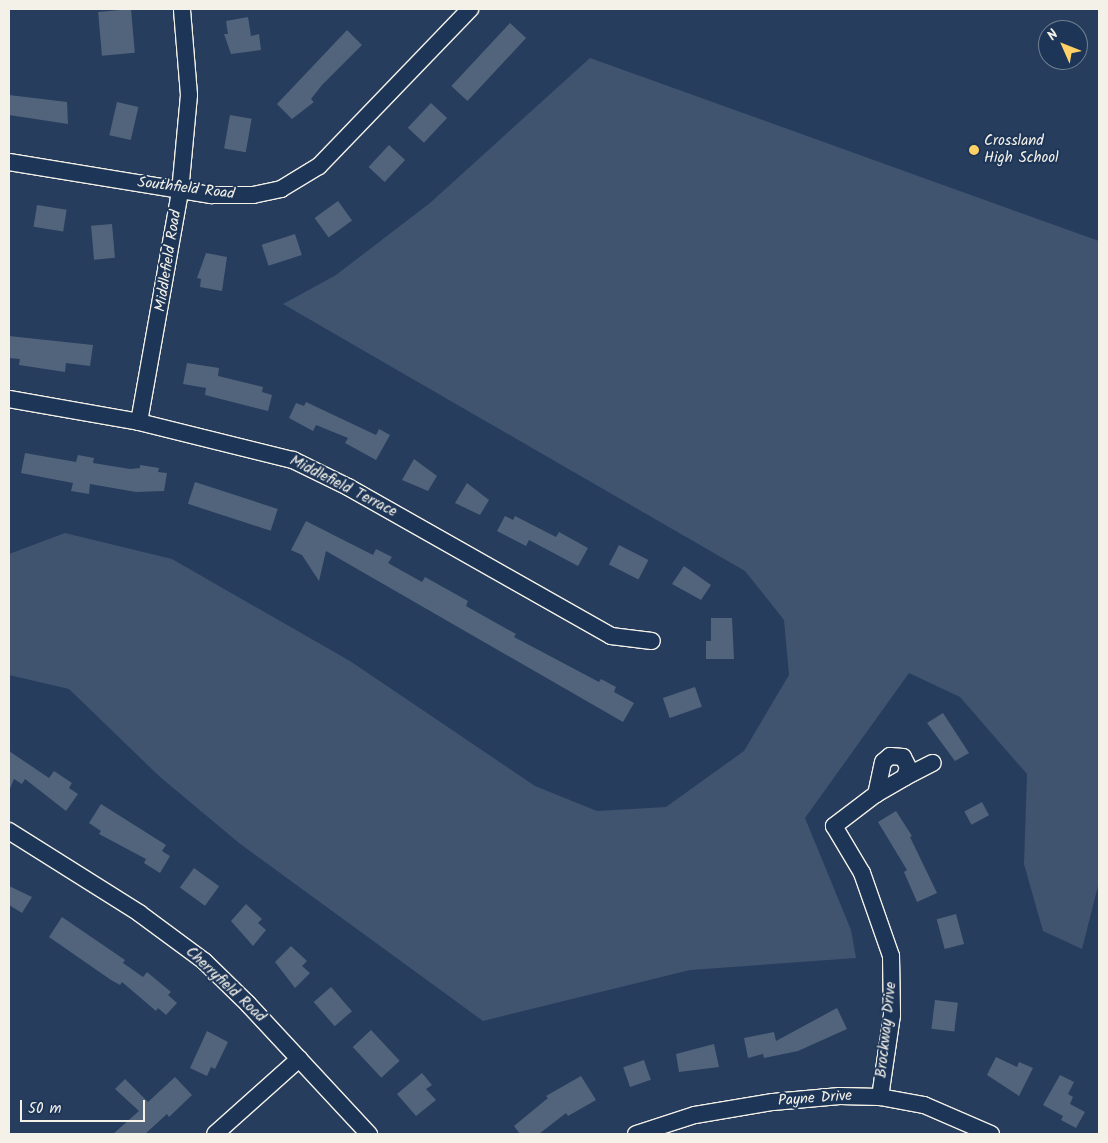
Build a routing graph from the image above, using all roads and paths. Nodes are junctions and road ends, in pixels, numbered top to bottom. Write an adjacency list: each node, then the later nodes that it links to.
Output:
1 (182, 9): 4 (street, Middlefield Road)
2 (470, 9): 4 (street, Southfield Road)
3 (9, 162): 4 (street, Southfield Road)
4 (180, 192): 6 (street, Middlefield Road)
5 (9, 399): 6 (street, Middlefield Terrace)
6 (139, 422): 7 (street, Middlefield Terrace)
7 (652, 641)
8 (933, 763): 9 (street)
9 (905, 777): 10 (street); 10 (street)
10 (876, 794): 13 (street, Brockway Drive)
11 (9, 831): 12 (street, Cherryfield Road)
12 (299, 1059): 14 (street); 15 (street, Cherryfield Road)
13 (880, 1097): 16 (street, Payne Drive); 17 (street, Payne Drive)
14 (215, 1134)
15 (369, 1134)
16 (636, 1134)
17 (991, 1134)

